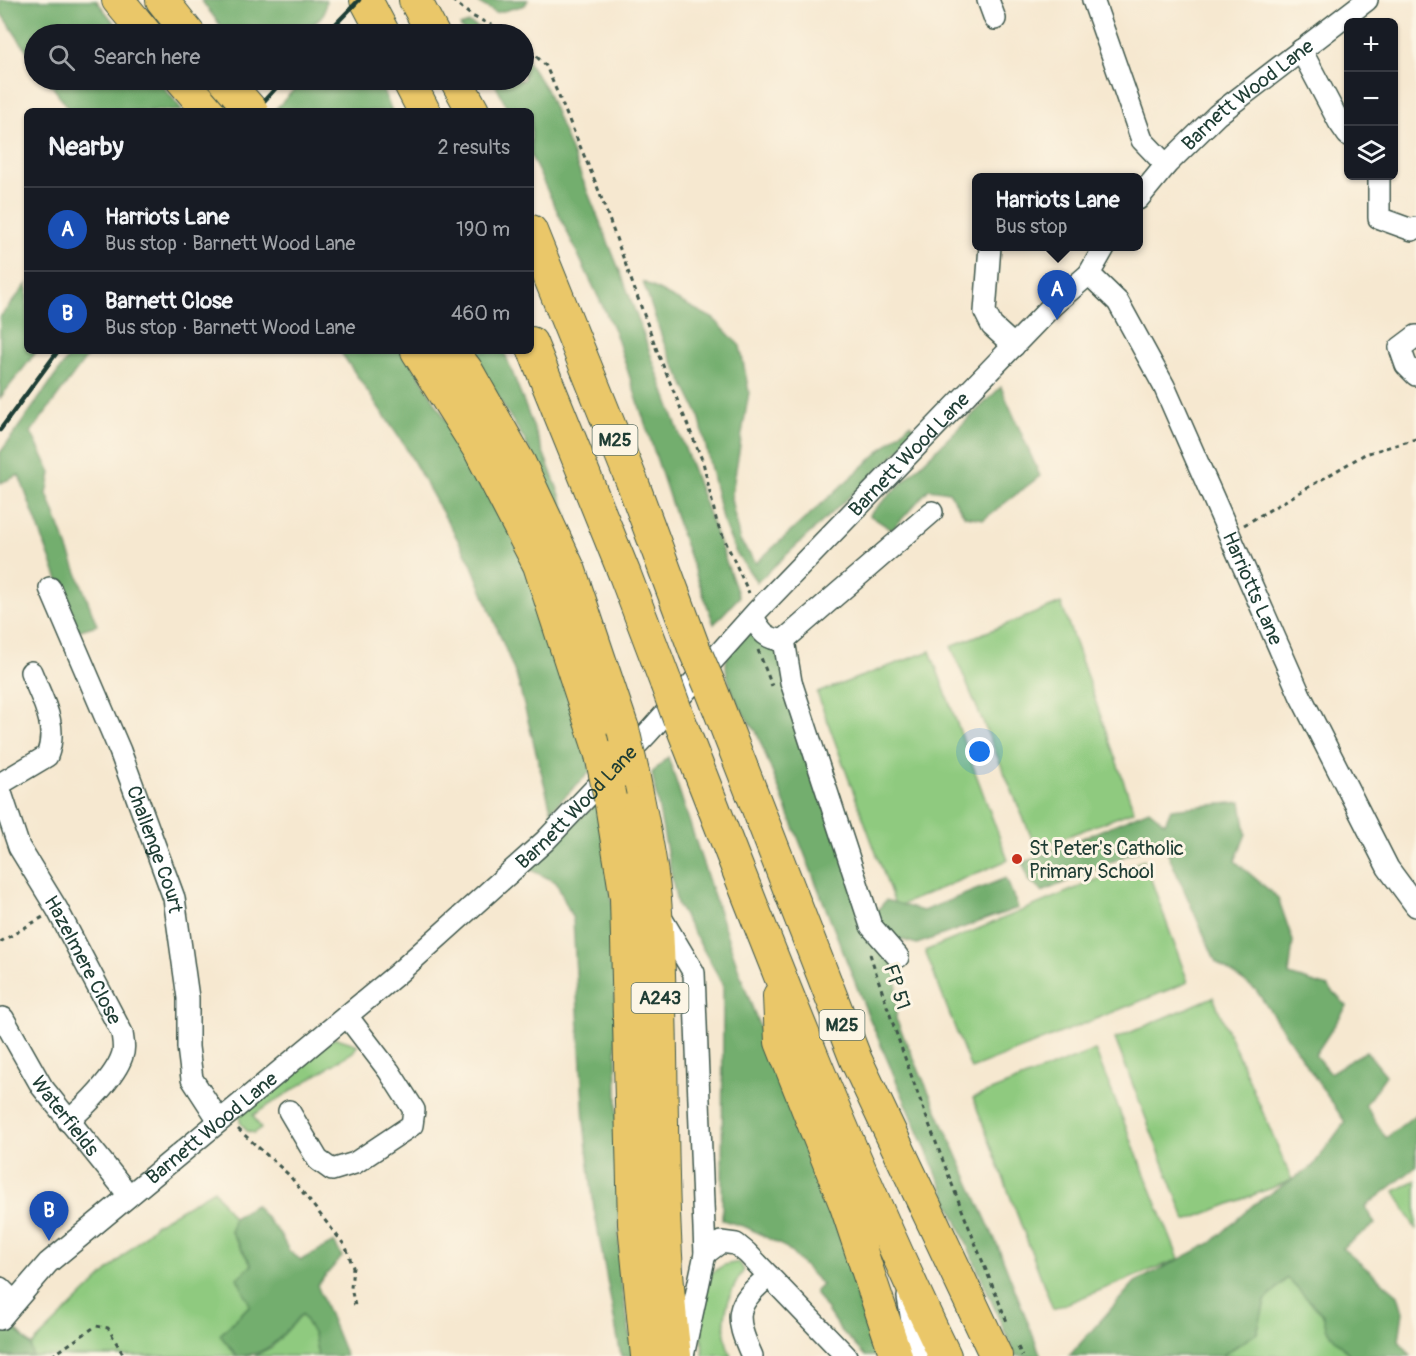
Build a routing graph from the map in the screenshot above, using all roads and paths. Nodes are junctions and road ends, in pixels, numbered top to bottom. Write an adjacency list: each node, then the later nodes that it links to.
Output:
1 (118, 0): 7 (highway)
2 (162, 0): 8 (highway)
3 (415, 0): 9 (highway)
4 (452, 0): 10 (path)
5 (1093, 0): 20 (street)
6 (1367, 0): 11 (street, Barnett Wood Lane)
7 (138, 24)
8 (181, 24)
9 (428, 24)
10 (490, 24)
11 (1301, 50): 19 (street); 20 (street, Barnett Wood Lane)
12 (534, 54): 38 (path)
13 (234, 90): 16 (highway, bridge)
14 (413, 90): 17 (highway)
15 (461, 90): 18 (highway)
16 (249, 108)
17 (422, 108)
18 (471, 108)
19 (1344, 129)
20 (1166, 165): 22 (street, Barnett Wood Lane)
21 (1379, 180): 23 (street)
22 (1143, 193)
23 (1416, 228)
24 (534, 238): 64 (highway, M25, bridge)
25 (990, 251): 29 (street)
26 (1102, 251): 27 (street, Barnett Wood Lane)
27 (1089, 274): 29 (street, Barnett Wood Lane); 36 (street, Harriotts Lane)
28 (1416, 336): 33 (street)
29 (1014, 346): 38 (street, Barnett Wood Lane)
30 (534, 350): 50 (highway, M25, bridge)
31 (419, 354): 67 (highway, A243, bridge)
32 (454, 354): 46 (highway, A243, bridge)
33 (1416, 375)
34 (1416, 439): 36 (path)
35 (932, 512): 39 (street)
36 (1230, 534): 44 (street, Harriotts Lane)
37 (50, 588): 54 (street, Challenge Court)
38 (753, 618): 39 (street); 41 (path); 51 (street, Barnett Wood Lane)
39 (784, 639): 49 (street)
40 (31, 672): 42 (street)
41 (776, 696)
42 (0, 784)
43 (0, 790): 45 (street, Hazelmere Close)
44 (1416, 906)
45 (57, 909): 47 (path); 55 (street, Hazelmere Close)
46 (656, 910): 57 (street); 68 (highway, A243)
47 (0, 942)
48 (870, 951): 63 (path, FP 51)
49 (898, 957)
50 (778, 974): 58 (highway, M25); 72 (highway, M25)
51 (347, 1016): 53 (street); 54 (street, Barnett Wood Lane)
52 (4, 1029): 55 (street, Waterfields)
53 (289, 1111)
54 (221, 1117): 56 (street, Barnett Wood Lane); 61 (path)
55 (68, 1121): 56 (street, Waterfields)
56 (128, 1194): 60 (street, Barnett Wood Lane)
57 (705, 1254): 59 (street); 69 (street)
58 (904, 1271): 73 (street); 74 (highway, M25)
59 (768, 1276): 70 (street); 71 (street)
60 (7, 1294): 62 (street, Barnett Wood Lane)
61 (355, 1306)
62 (0, 1319)
63 (1009, 1326)
64 (1007, 1351): 75 (path)
65 (52, 1356): 66 (path)
66 (124, 1356)
67 (647, 1356)
68 (675, 1356)
69 (683, 1356)
70 (752, 1356)
71 (846, 1356)
72 (896, 1356)
73 (918, 1356)
74 (945, 1356)
75 (1022, 1356)

